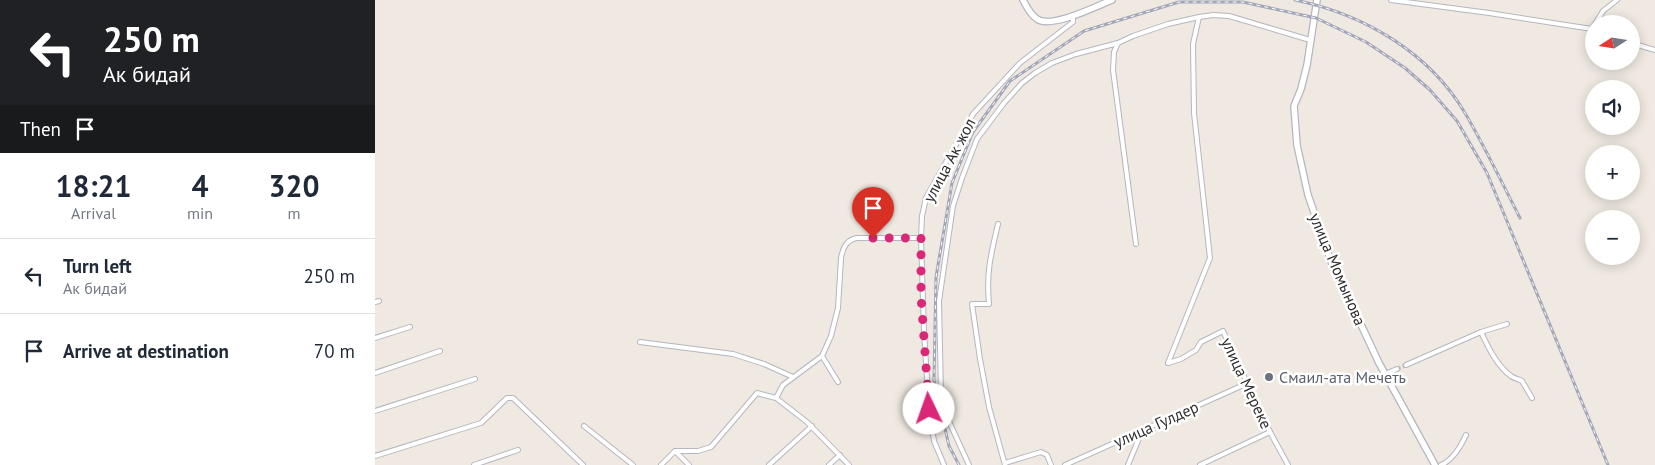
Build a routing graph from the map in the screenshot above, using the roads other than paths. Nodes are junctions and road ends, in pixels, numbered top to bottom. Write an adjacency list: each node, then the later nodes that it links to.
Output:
1 (1023, 0): 6 (main road)
2 (1112, 0): 6 (main road)
3 (1317, 0): 10 (main road, улица Момынова)
4 (1391, 0): 9 (street)
5 (1617, 0): 7 (street)
6 (1073, 15): 15 (street, улица Ак жол)
7 (1600, 15)
8 (1199, 17): 10 (street); 11 (street); 31 (street, улица Мереке)
9 (1585, 26)
10 (1310, 40): 27 (main road, улица Момынова)
11 (1118, 44): 16 (street); 54 (street)
12 (1640, 46): 13 (street)
13 (1655, 50)
14 (998, 224): 44 (street)
15 (921, 238): 23 (street); 53 (street, улица Ак жол)
16 (1136, 244)
17 (1507, 324): 19 (street)
18 (410, 327): 20 (street)
19 (1481, 332): 24 (street); 33 (street)
20 (375, 338)
21 (640, 342): 28 (street)
22 (439, 351): 26 (street)
23 (822, 356): 28 (street); 30 (street)
24 (1406, 365)
25 (1397, 369): 27 (street)
26 (375, 373)
27 (1385, 374): 60 (main road, улица Момынова)
28 (793, 377): 32 (street)
29 (475, 379): 34 (street)
30 (838, 382)
31 (1248, 383): 37 (street, улица Гулдер); 38 (street, улица Мереке)
32 (776, 398): 36 (street); 41 (street)
33 (1532, 398)
34 (375, 411)
35 (584, 426): 47 (street)
36 (812, 426): 42 (street); 50 (street)
37 (1142, 431): 56 (street, улица Гулдер); 57 (street)
38 (1270, 432): 58 (street); 59 (street, улица Мереке)
39 (1465, 435): 61 (street)
40 (518, 450): 45 (street)
41 (675, 451): 48 (street); 49 (street)
42 (840, 455): 51 (street); 52 (street)
43 (375, 456): 46 (street)
44 (1005, 464): 55 (street)
45 (474, 465)
46 (583, 465)
47 (633, 465)
48 (661, 465)
49 (689, 465)
50 (769, 465)
51 (829, 465)
52 (849, 465)
53 (944, 465)
54 (969, 465)
55 (1051, 465)
56 (1065, 465)
57 (1128, 465)
58 (1200, 465)
59 (1288, 465)
60 (1435, 465)
61 (1441, 465)

